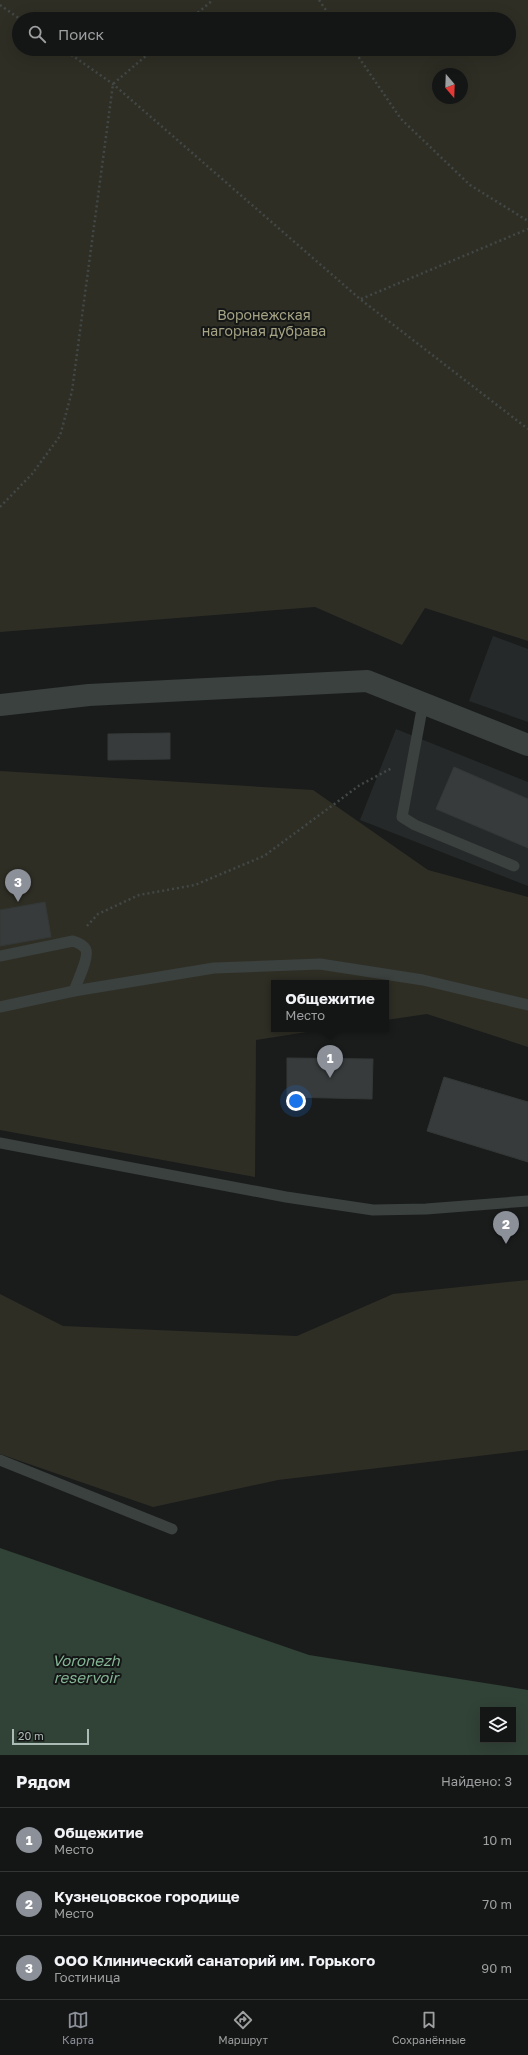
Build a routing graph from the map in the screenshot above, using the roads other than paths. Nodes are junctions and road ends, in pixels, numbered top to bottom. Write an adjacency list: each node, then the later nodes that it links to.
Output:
1 (423, 704): 2 (street); 3 (street); 4 (lane)
2 (0, 705)
3 (528, 745)
4 (514, 866)
5 (0, 956): 6 (lane)
6 (74, 991): 7 (lane); 8 (lane)
7 (528, 1005)
8 (0, 1006)
9 (0, 1143): 10 (lane)
10 (528, 1201)
11 (0, 1460): 12 (lane)
12 (172, 1530)

